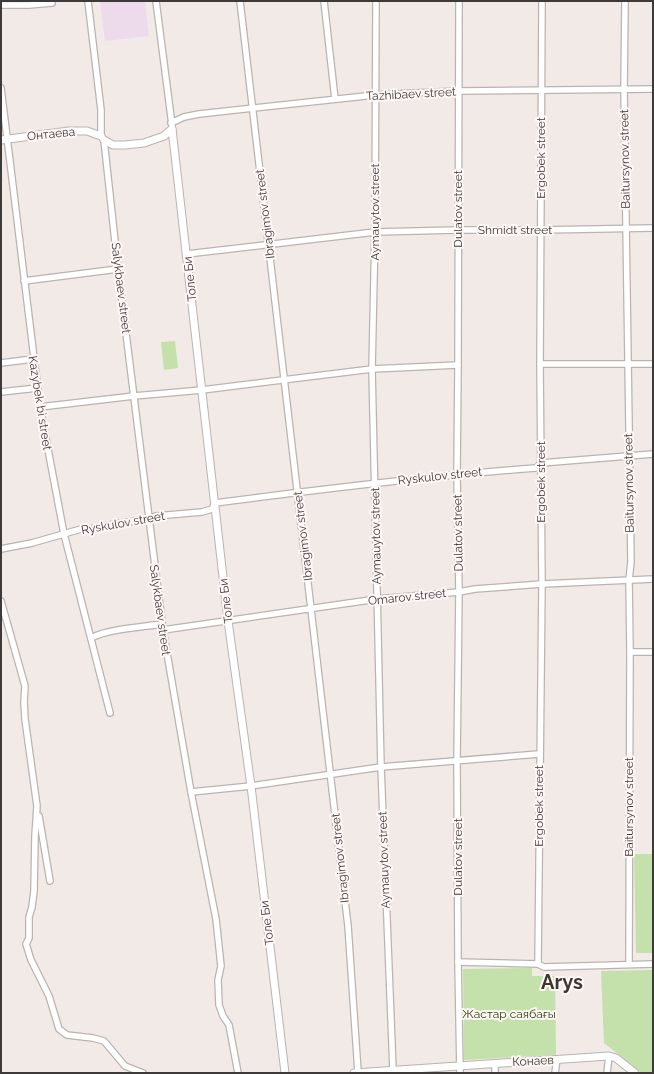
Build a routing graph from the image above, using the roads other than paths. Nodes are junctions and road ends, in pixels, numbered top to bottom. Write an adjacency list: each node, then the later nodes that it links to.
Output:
1 (88, 1): 20 (street, Salykbaev street)
2 (156, 1): 19 (street)
3 (240, 1): 18 (street, Ibragimov street)
4 (324, 1): 17 (street)
5 (376, 1): 16 (street, Aymauytov street)
6 (459, 1): 15 (street, Dulatov street)
7 (542, 1): 14 (street, Ergobek street)
8 (625, 1): 12 (street, Baitursynov street)
9 (52, 2): 10 (street)
10 (1, 5)
11 (1, 88): 21 (street, Kazybek bi street)
12 (624, 89): 13 (street, Tazhibaev street); 14 (street, Tazhibaev street); 22 (street, Baitursynov street)
13 (653, 89)
14 (541, 90): 15 (street, Tazhibaev street); 25 (street, Ergobek street)
15 (458, 91): 16 (street, Tazhibaev street); 24 (street, Dulatov street)
16 (375, 95): 17 (street, Tazhibaev street); 26 (street, Aymauytov street)
17 (335, 99): 18 (street, Tazhibaev street)
18 (252, 108): 19 (street, Tazhibaev street); 27 (street, Ibragimov street)
19 (172, 126): 20 (main road, Онтаева); 28 (main road, Толе Би)
20 (102, 138): 21 (main road, Онтаева); 29 (street, Salykbaev street)
21 (4, 139): 30 (street, Kazybek bi street)
22 (626, 228): 23 (street, Shmidt street); 25 (street, Shmidt street); 34 (street, Baitursynov street)
23 (653, 228)
24 (458, 230): 25 (street, Shmidt street); 26 (street, Shmidt street); 36 (street, Dulatov street)
25 (541, 230): 33 (street, Ergobek street)
26 (375, 232): 27 (street, Shmidt street); 37 (street, Aymauytov street)
27 (268, 244): 28 (street, Shmidt street); 38 (street, Ibragimov street)
28 (187, 254): 40 (main road, Толе Би)
29 (118, 269): 30 (street); 42 (street, Salykbaev street)
30 (24, 281): 31 (street, Kazybek bi street)
31 (33, 359): 32 (street); 39 (street, Kazybek bi street)
32 (1, 363)
33 (540, 364): 34 (street); 46 (street, Ergobek street)
34 (627, 364): 35 (street); 45 (street, Baitursynov street)
35 (653, 364)
36 (458, 365): 37 (street); 47 (street, Dulatov street)
37 (372, 369): 38 (street); 48 (street, Aymauytov street)
38 (285, 379): 40 (street); 49 (street, Ibragimov street)
39 (37, 388): 41 (street); 43 (street, Kazybek bi street)
40 (202, 390): 42 (street); 50 (main road, Толе Би)
41 (1, 392)
42 (134, 396): 43 (street); 51 (street, Salykbaev street)
43 (40, 407): 52 (street, Kazybek bi street)
44 (653, 454): 45 (street, Ryskulov street)
45 (629, 456): 46 (street, Ryskulov street); 55 (street, Baitursynov street)
46 (541, 463): 47 (street, Ryskulov street); 56 (street, Ergobek street)
47 (457, 474): 48 (street, Ryskulov street); 57 (street, Dulatov street)
48 (375, 482): 49 (street, Ryskulov street); 58 (street, Aymauytov street)
49 (297, 492): 50 (street, Ryskulov street); 60 (street, Ibragimov street)
50 (215, 503): 51 (street, Ryskulov street); 61 (main road, Толе Би)
51 (148, 519): 52 (street, Ryskulov street); 62 (street, Salykbaev street)
52 (64, 534): 53 (street, Ryskulov street); 63 (street, Kazybek bi street)
53 (1, 550)
54 (653, 579): 55 (street, Omarov street)
55 (629, 580): 56 (street, Omarov street); 64 (street, Baitursynov street)
56 (542, 584): 57 (street, Omarov street); 67 (street, Ergobek street)
57 (459, 592): 58 (street, Omarov street); 68 (street, Dulatov street)
58 (377, 599): 60 (street, Omarov street); 69 (street, Aymauytov street)
59 (1, 601): 73 (street)
60 (311, 609): 61 (street, Omarov street); 70 (street, Ibragimov street)
61 (228, 621): 62 (street, Omarov street); 71 (main road, Толе Би)
62 (162, 627): 63 (street, Omarov street); 72 (street, Salykbaev street)
63 (91, 638): 66 (street, Kazybek bi street)
64 (630, 652): 65 (street); 77 (street, Baitursynov street)
65 (653, 652)
66 (110, 713)
67 (539, 754): 68 (street); 76 (street, Ergobek street)
68 (457, 761): 69 (street); 75 (street, Dulatov street)
69 (381, 768): 70 (street); 83 (street, Aymauytov street)
70 (330, 774): 71 (street); 87 (street, Ibragimov street)
71 (251, 786): 72 (street); 86 (main road, Толе Би)
72 (191, 792): 85 (street, Salykbaev street)
73 (37, 806): 74 (street); 84 (street)
74 (50, 881)
75 (458, 962): 76 (street); 82 (street, Dulatov street)
76 (538, 964): 77 (street)
77 (629, 964): 78 (street)
78 (653, 964)
79 (609, 1056): 80 (main road, Конаев); 90 (street); 91 (main road)
80 (556, 1059): 81 (main road, Конаев); 89 (street)
81 (495, 1063): 82 (main road, Конаев); 88 (street)
82 (460, 1069): 83 (main road, Конаев)
83 (398, 1071): 87 (main road, Конаев)
84 (142, 1073)
85 (238, 1073)
86 (285, 1073)
87 (356, 1073)
88 (495, 1073)
89 (555, 1073)
90 (607, 1073)
91 (635, 1073)

